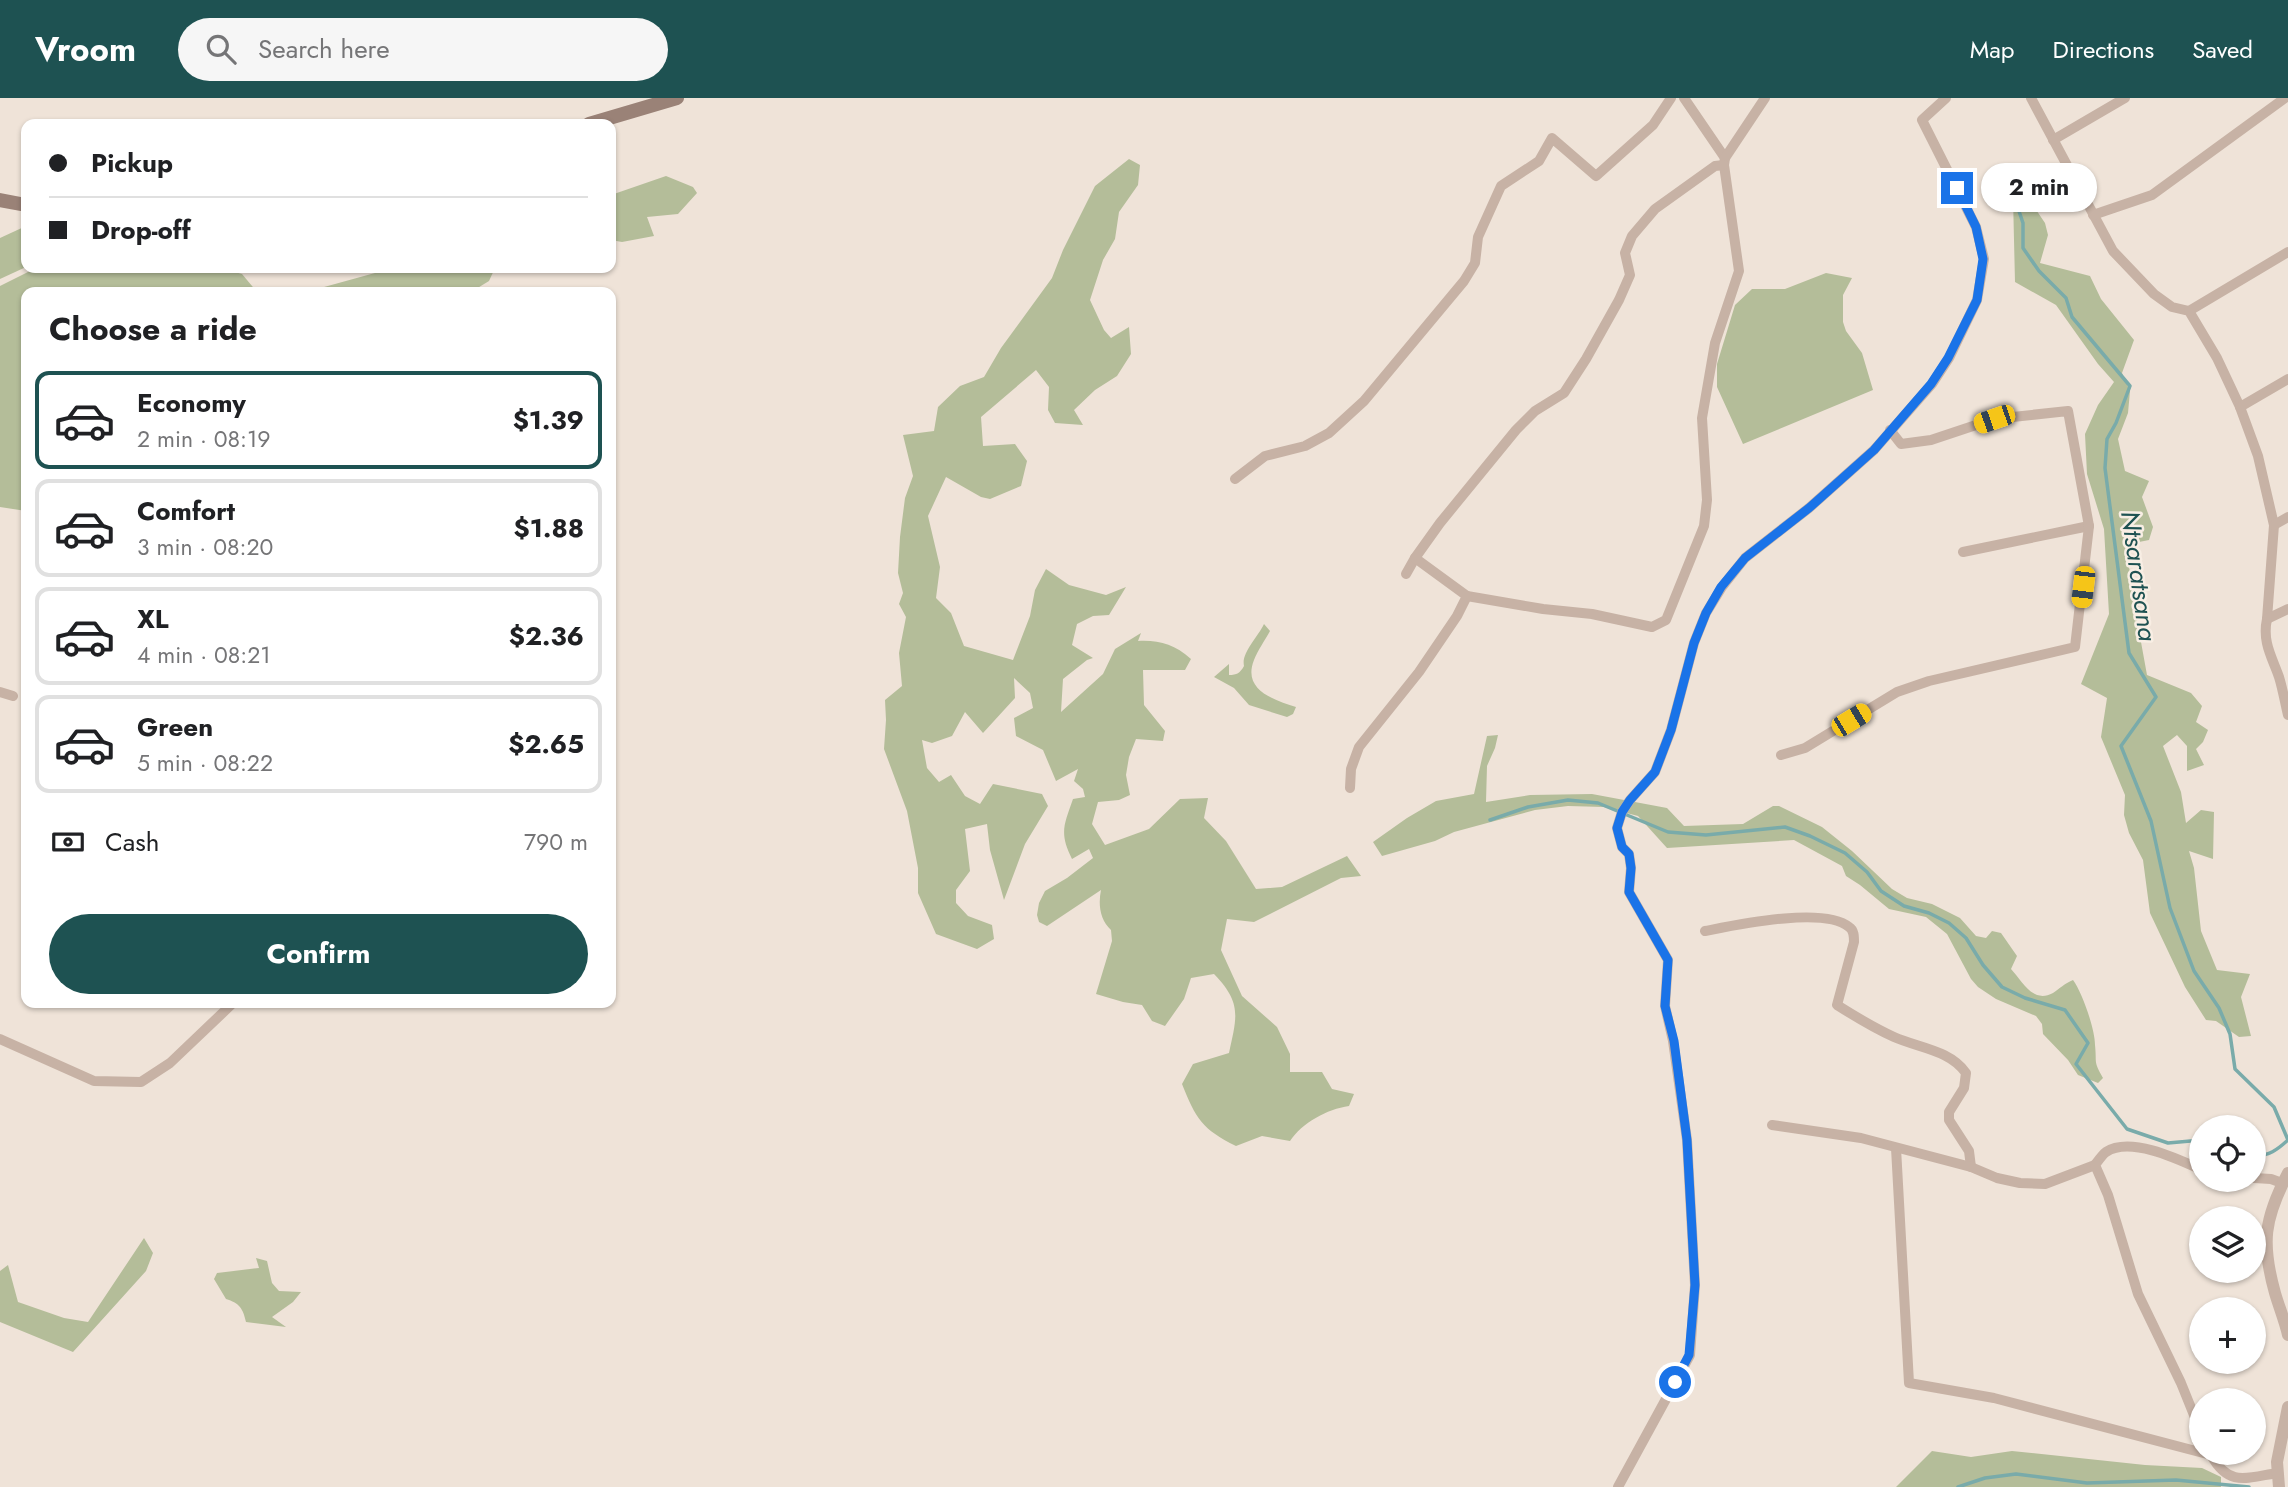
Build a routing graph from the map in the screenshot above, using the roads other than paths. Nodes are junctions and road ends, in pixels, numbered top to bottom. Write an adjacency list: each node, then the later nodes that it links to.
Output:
1 (677, 98): 9 (main road)
2 (1671, 98): 20 (street)
3 (1684, 98): 11 (street)
4 (1765, 98): 11 (street)
5 (1946, 98): 19 (street)
6 (2031, 98): 10 (street)
7 (2125, 98): 10 (street)
8 (2285, 98): 14 (street)
9 (606, 119)
10 (2053, 140): 14 (street)
11 (1724, 161): 25 (street); 27 (street)
12 (0, 201): 13 (main road)
13 (21, 204)
14 (2093, 215): 16 (street)
15 (2288, 252): 16 (street)
16 (2189, 311): 18 (street)
17 (2288, 379): 18 (street)
18 (2240, 407): 22 (street)
19 (1890, 430): 23 (street); 51 (street)
20 (1235, 479)
21 (2288, 517): 22 (street)
22 (2274, 524): 29 (street)
23 (2089, 526): 24 (street); 33 (street)
24 (1963, 552)
25 (1415, 558): 26 (street); 27 (street)
26 (1406, 574)
27 (1467, 596): 34 (street)
28 (2288, 609): 29 (street)
29 (2267, 619): 32 (street)
30 (0, 692): 31 (street)
31 (13, 696)
32 (2288, 715)
33 (1781, 755)
34 (1350, 788)
35 (1705, 931): 42 (street)
36 (228, 1008): 37 (street)
37 (0, 1039)
38 (1772, 1125): 39 (street)
39 (1896, 1148): 42 (street); 48 (street)
40 (2189, 1164): 41 (street)
41 (2095, 1165): 42 (street); 46 (street)
42 (1971, 1167)
43 (2285, 1178): 44 (street); 45 (street)
44 (2266, 1179)
45 (2288, 1335)
46 (2189, 1403)
47 (2288, 1407): 50 (street)
48 (2189, 1449)
49 (2216, 1465): 50 (street)
50 (2277, 1473): 52 (street)
51 (1618, 1487)
52 (2279, 1487)

